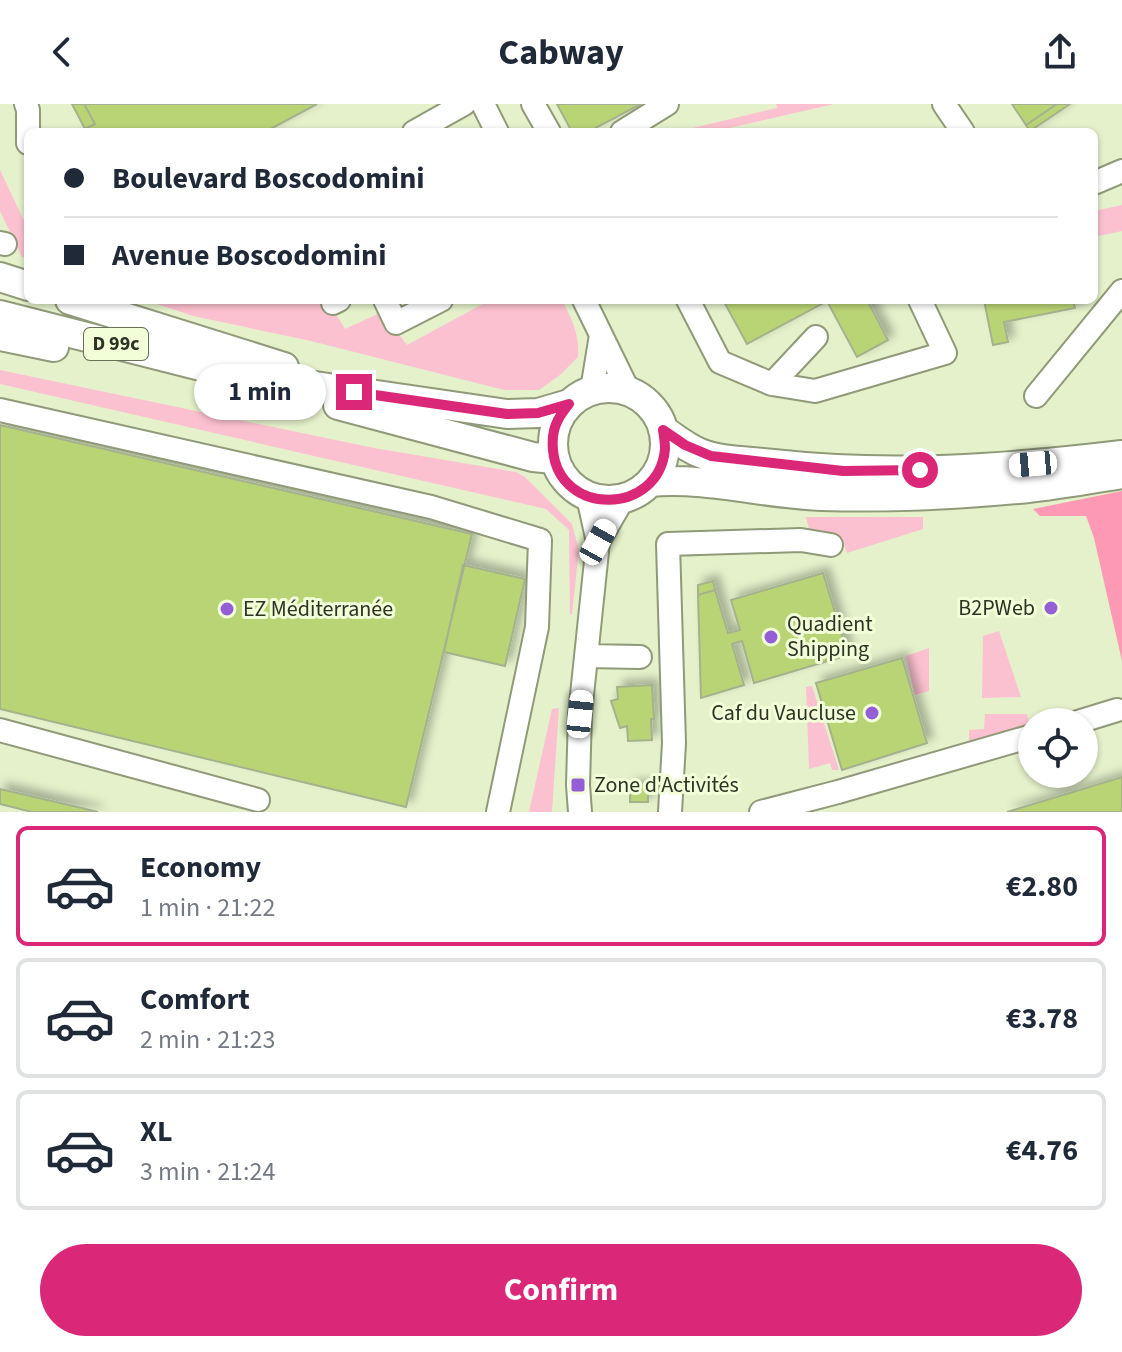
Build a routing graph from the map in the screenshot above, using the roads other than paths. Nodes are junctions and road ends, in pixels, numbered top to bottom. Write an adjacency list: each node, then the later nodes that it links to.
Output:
1 (26, 104): 8 (street)
2 (464, 104): 7 (street)
3 (483, 104): 9 (street)
4 (533, 104): 10 (street)
5 (667, 104): 11 (street)
6 (944, 104): 12 (street)
7 (423, 124)
8 (28, 128)
9 (495, 128)
10 (547, 128)
11 (628, 128)
12 (960, 128)
13 (1122, 171): 14 (street)
14 (1098, 181)
15 (0, 277): 16 (main road)
16 (24, 285)
17 (1122, 291): 32 (street)
18 (83, 304): 30 (main road)
19 (387, 304): 20 (street)
20 (433, 304)
21 (586, 304): 25 (street)
22 (690, 304): 29 (street)
23 (922, 304): 29 (street)
24 (0, 315): 28 (main road, D 99c)
25 (601, 335): 31 (street); 33 (street)
26 (0, 336): 28 (main road)
27 (816, 337): 29 (street)
28 (232, 374): 30 (main road, D 99c); 37 (main road)
29 (772, 384)
30 (323, 388): 33 (main road)
31 (629, 392): 33 (main road); 35 (main road)
32 (1036, 396)
33 (580, 397): 37 (main road)
34 (0, 410): 51 (street)
35 (663, 430): 36 (main road); 39 (main road)
36 (1122, 455)
37 (554, 459): 40 (main road)
38 (1122, 474): 39 (main road)
39 (650, 482): 41 (main road)
40 (588, 497): 41 (main road); 42 (street)
41 (623, 499): 42 (street)
42 (598, 542): 44 (street)
43 (831, 545): 53 (street)
44 (586, 656): 45 (street); 52 (street)
45 (640, 657)
46 (1117, 710): 47 (street)
47 (1098, 716)
48 (0, 730): 50 (street)
49 (1018, 740): 54 (street)
50 (258, 800)
51 (498, 812)
52 (580, 812)
53 (670, 812)
54 (761, 812)

